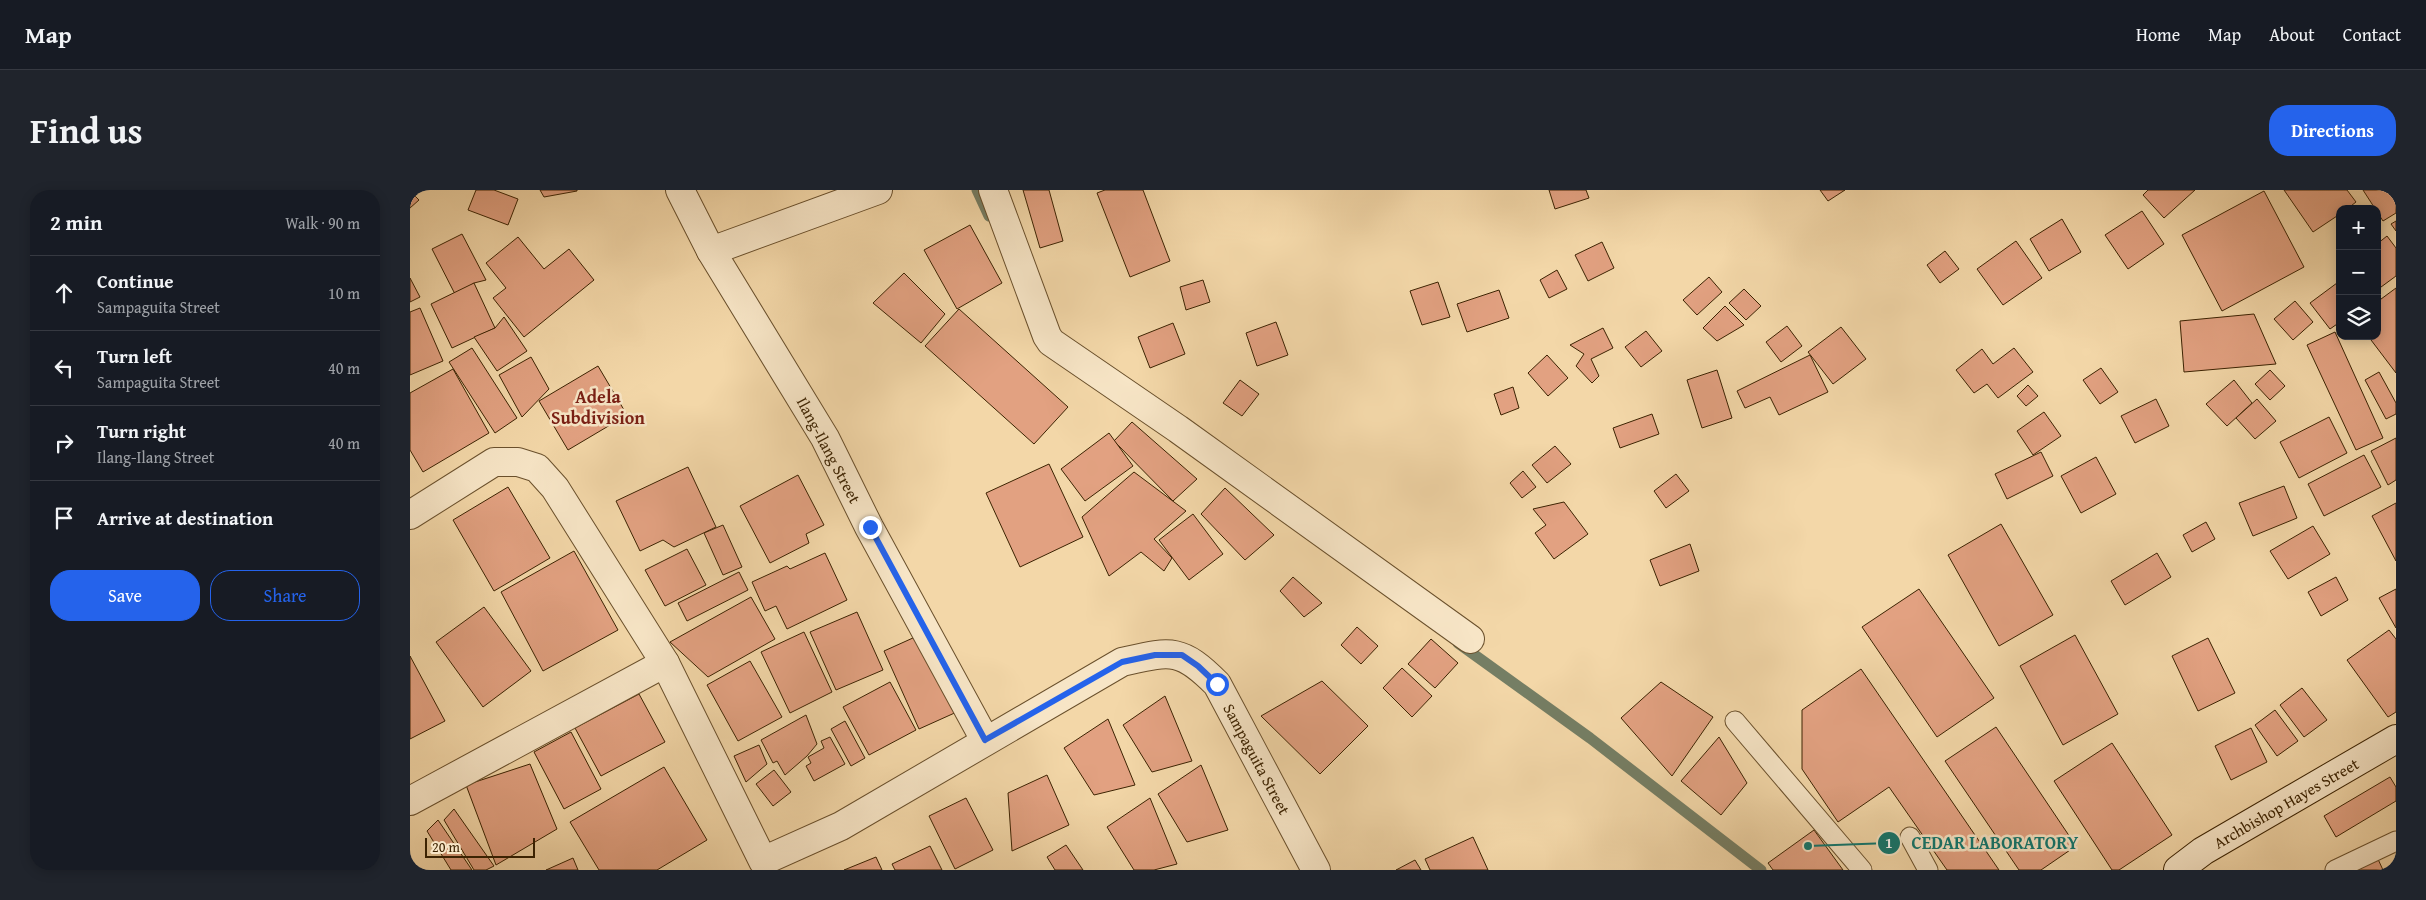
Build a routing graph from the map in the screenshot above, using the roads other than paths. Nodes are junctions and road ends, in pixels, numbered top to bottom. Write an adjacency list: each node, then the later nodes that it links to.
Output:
1 (680, 190): 4 (street, Ilang-Ilang Street)
2 (878, 190): 4 (street)
3 (993, 190): 6 (street)
4 (711, 251): 10 (street, Ilang-Ilang Street)
5 (410, 515): 7 (street)
6 (1470, 640)
7 (665, 663): 11 (street); 14 (street)
8 (1735, 721): 16 (lane)
9 (2396, 738): 18 (street, Archbishop Hayes Street)
10 (985, 740): 14 (street, Sampaguita Street); 15 (street, Sampaguita Street)
11 (410, 800)
12 (1910, 837): 17 (lane)
13 (2396, 841): 19 (lane)
14 (754, 866)
15 (1316, 870)
16 (1862, 870)
17 (1928, 870)
18 (2178, 870)
19 (2335, 870)

